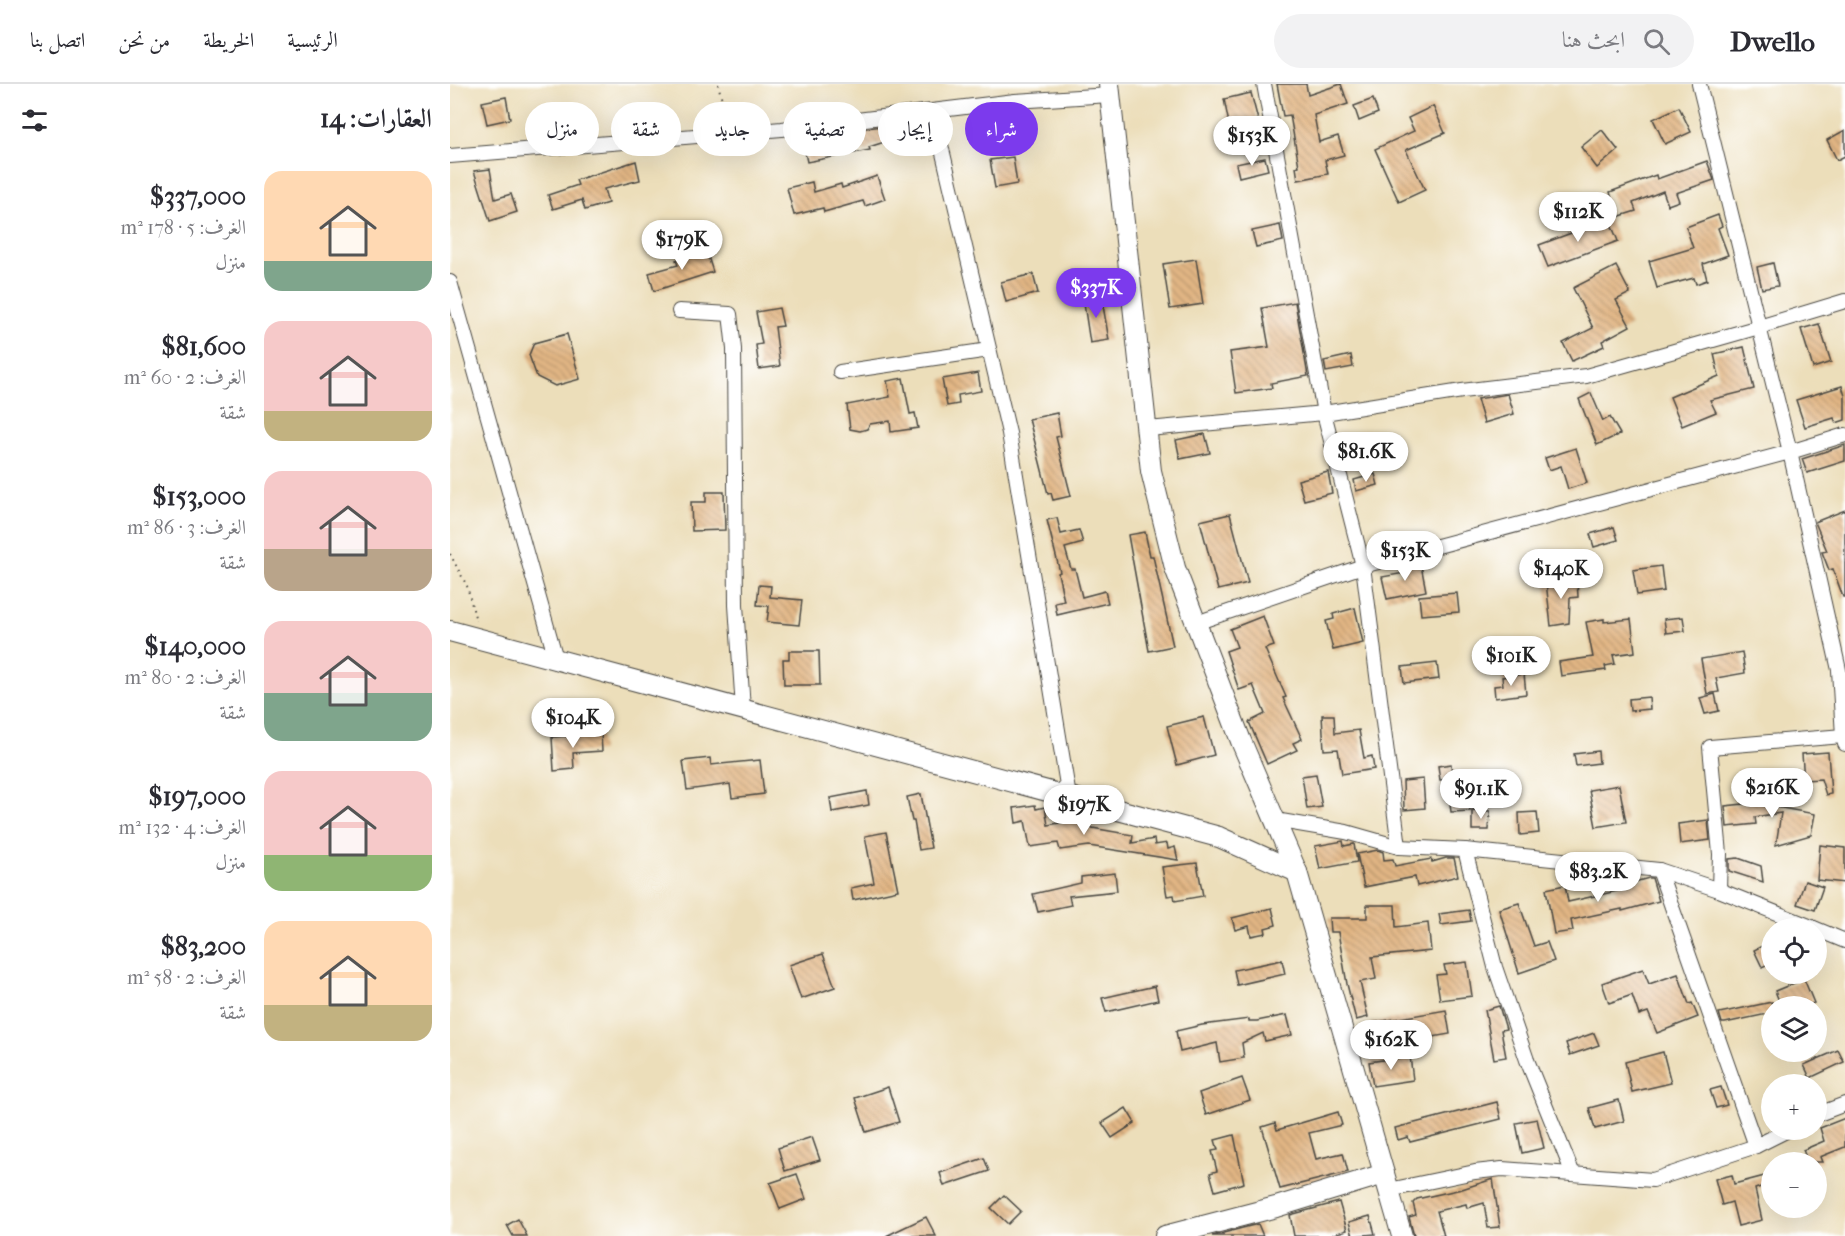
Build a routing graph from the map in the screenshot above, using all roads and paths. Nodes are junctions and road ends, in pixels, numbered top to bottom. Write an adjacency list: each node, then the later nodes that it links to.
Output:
1 (718, 84): 5 (path)
2 (1264, 84): 18 (street)
3 (1699, 84): 15 (street)
4 (1109, 89): 6 (street); 19 (main road)
5 (723, 102)
6 (953, 109)
7 (878, 117): 8 (street)
8 (771, 129)
9 (693, 136): 10 (street)
10 (450, 156)
11 (944, 156): 16 (street)
12 (450, 282): 27 (street)
13 (1845, 301): 15 (street)
14 (679, 311): 29 (street)
15 (1759, 327): 18 (street); 21 (street)
16 (989, 350): 17 (street); 31 (street)
17 (840, 372)
18 (1324, 413): 19 (street); 23 (street)
19 (1148, 429): 24 (main road)
20 (1845, 435): 21 (street)
21 (1790, 452): 23 (street); 28 (street)
22 (450, 554): 26 (path)
23 (1364, 566): 24 (street); 33 (street)
24 (1196, 624): 32 (main road)
25 (450, 631): 26 (main road)
26 (481, 639): 27 (main road)
27 (556, 659): 29 (main road)
28 (1842, 669): 30 (street)
29 (743, 709): 31 (main road)
30 (1844, 740): 37 (street)
31 (1069, 796): 36 (main road)
32 (1275, 820): 33 (street); 36 (main road)
33 (1399, 847): 34 (street)
34 (1465, 850): 35 (street); 45 (street)
35 (1659, 870): 37 (street); 44 (street)
36 (1297, 872): 46 (main road)
37 (1719, 890): 38 (street)
38 (1788, 918)
39 (1827, 934): 40 (street)
40 (1845, 941)
41 (1845, 1104): 42 (street)
42 (1827, 1111)
43 (1768, 1140): 44 (street)
44 (1756, 1146): 45 (street)
45 (1573, 1174): 46 (street)
46 (1386, 1182): 47 (main road); 48 (main road)
47 (1165, 1236)
48 (1402, 1236)

